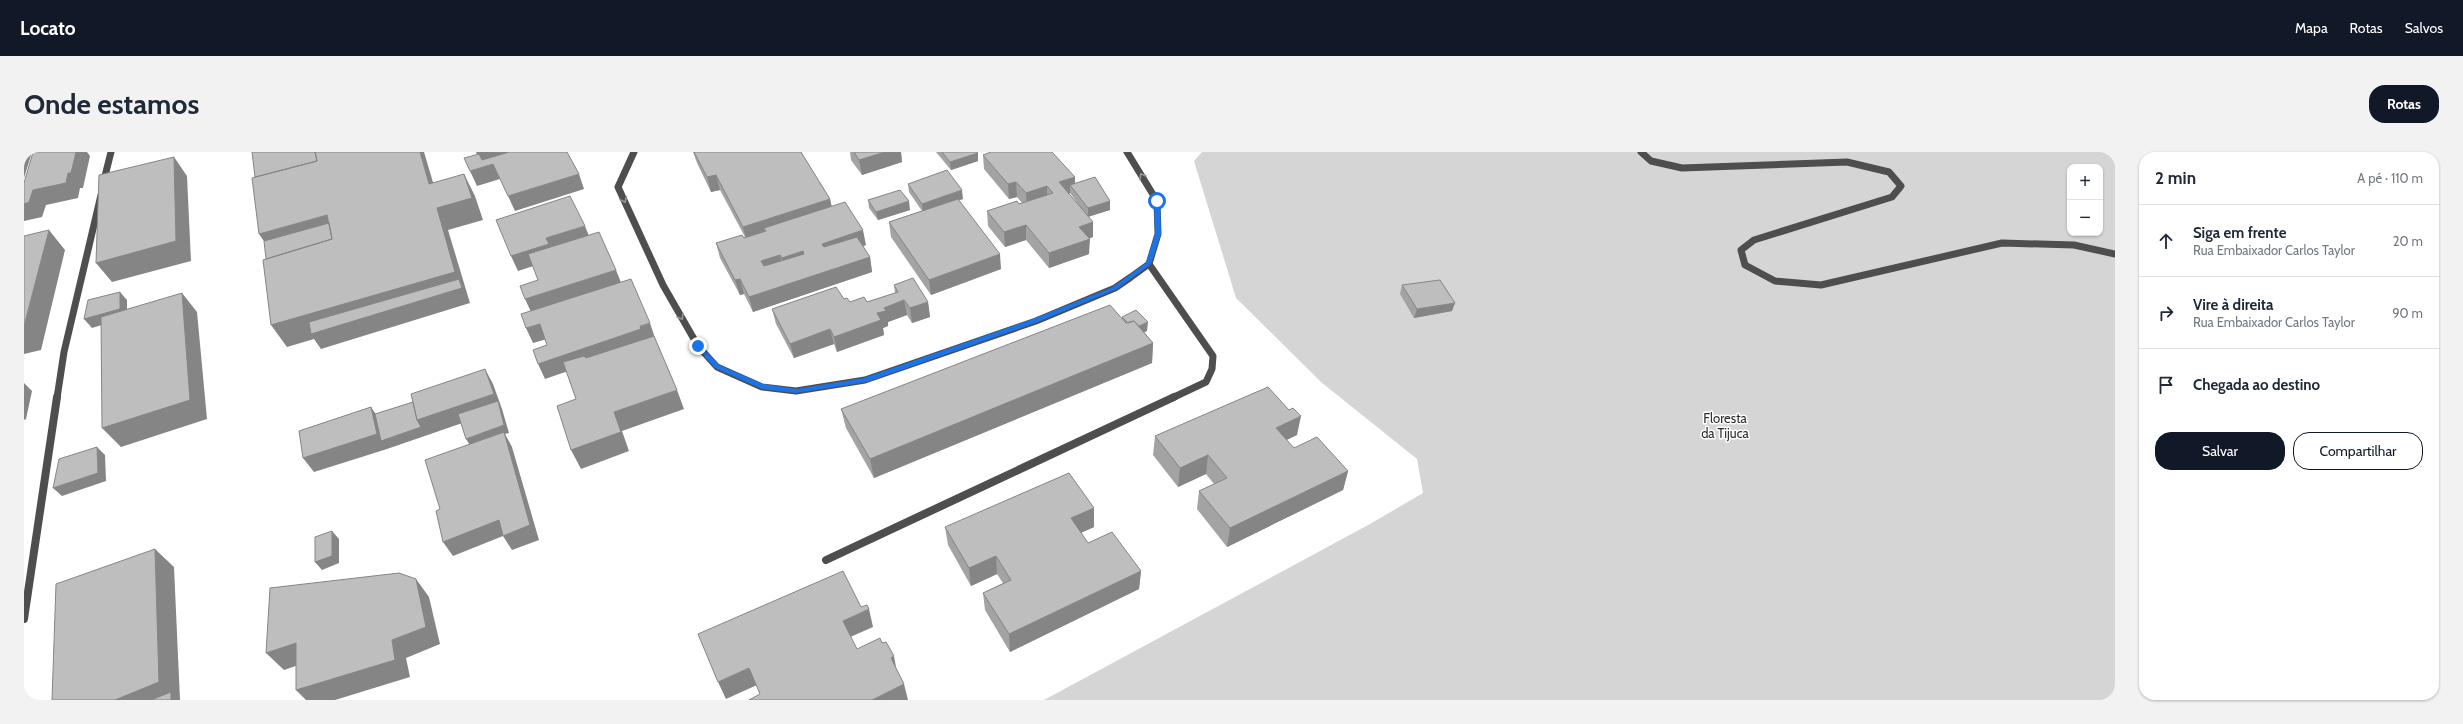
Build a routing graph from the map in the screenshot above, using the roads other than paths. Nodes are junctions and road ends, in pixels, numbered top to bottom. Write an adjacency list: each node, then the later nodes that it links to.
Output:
1 (111, 152): 8 (street)
2 (634, 152): 6 (street, one-way to 6)
3 (1127, 152): 6 (street, one-way to 3)
4 (1641, 152): 5 (street)
5 (2115, 254)
6 (1149, 264): 7 (street)
7 (826, 560)
8 (24, 619)

